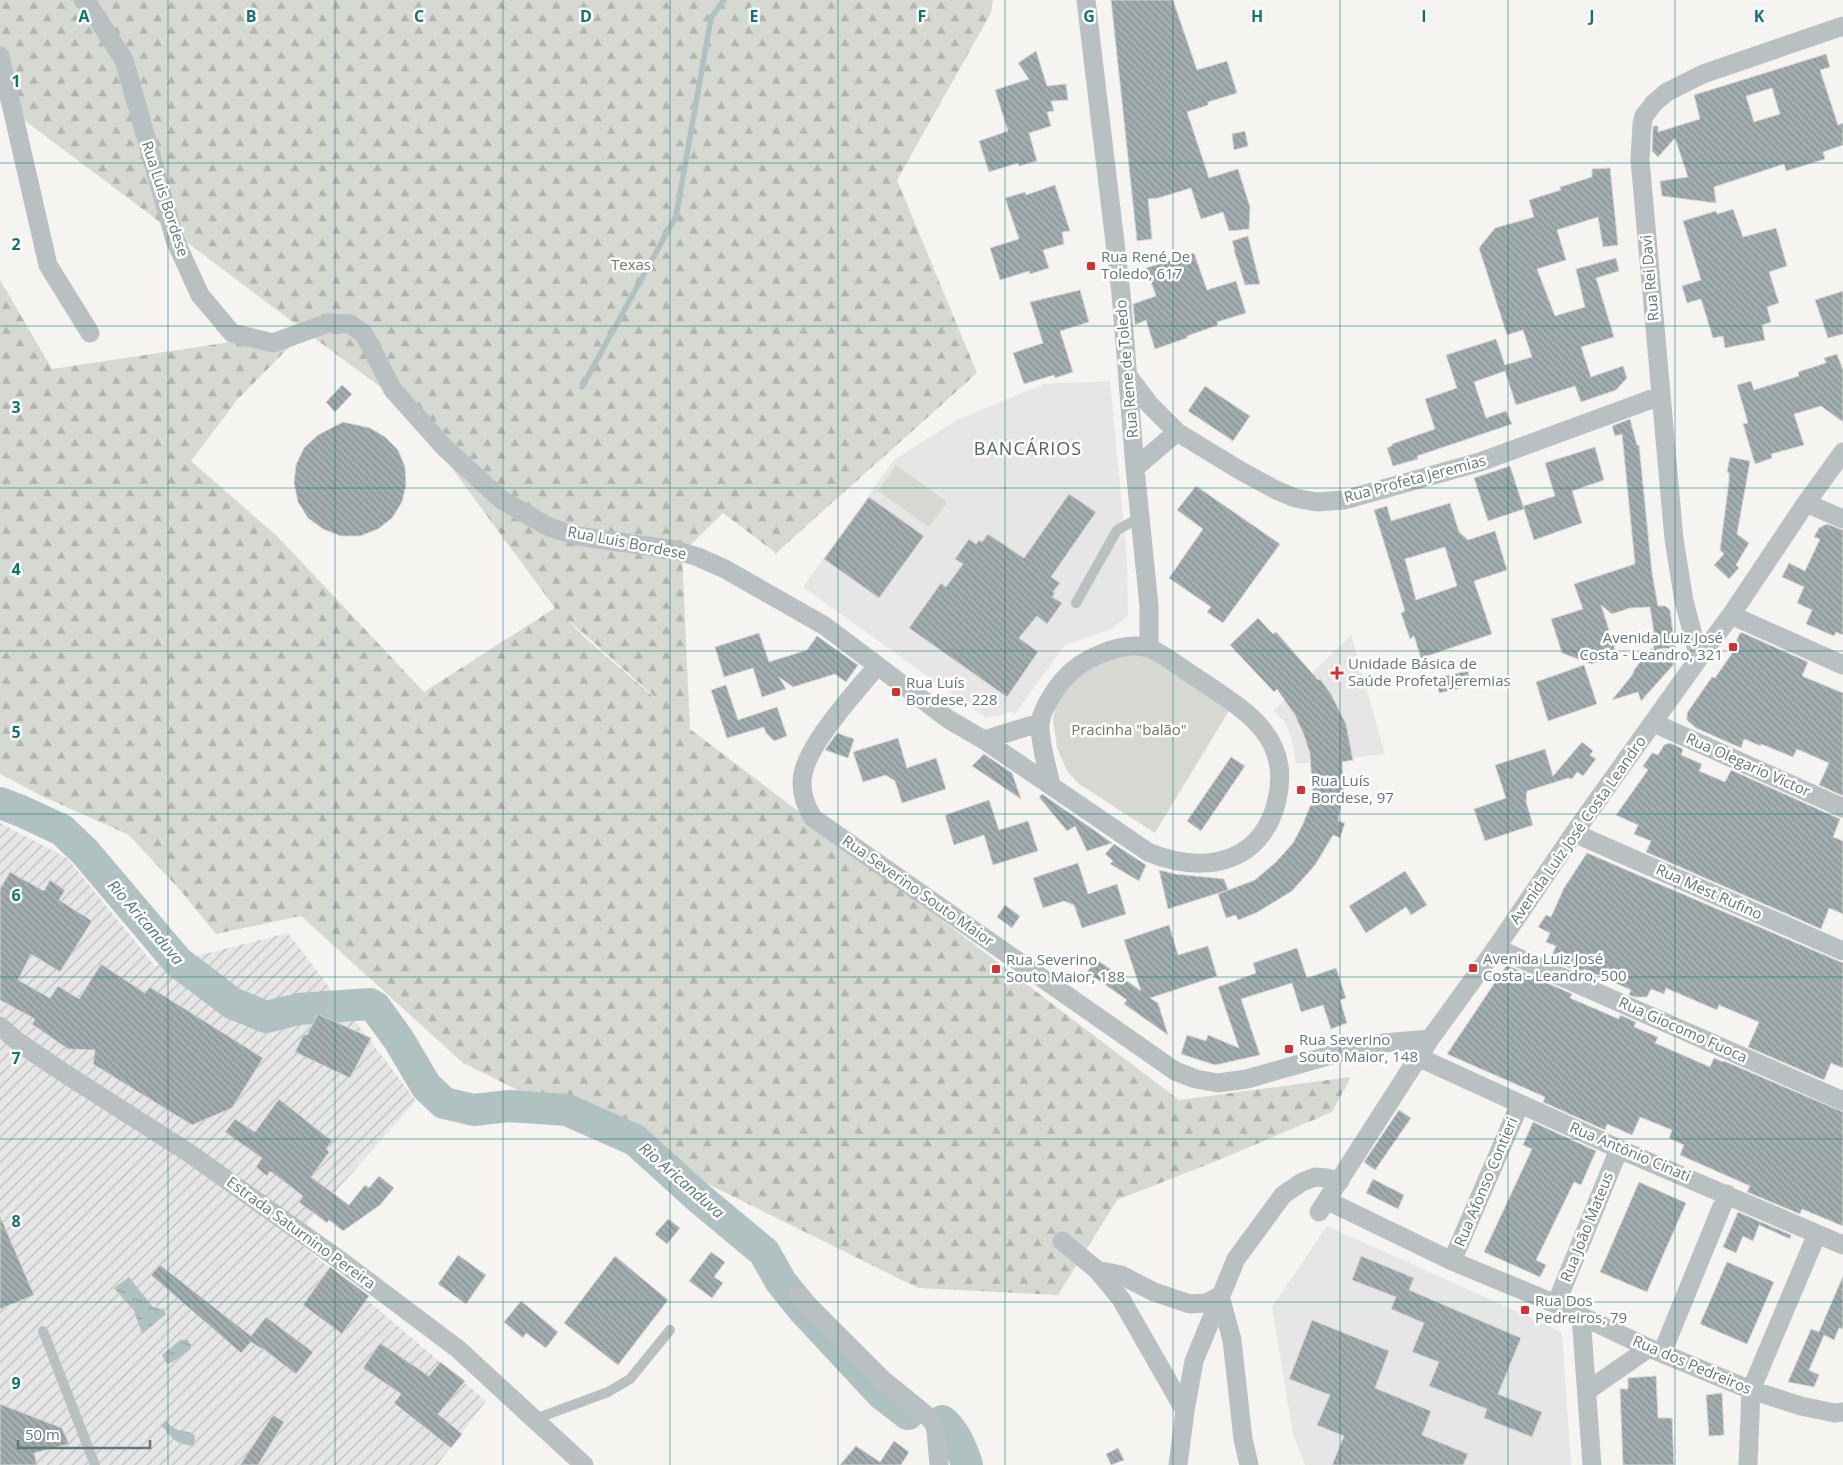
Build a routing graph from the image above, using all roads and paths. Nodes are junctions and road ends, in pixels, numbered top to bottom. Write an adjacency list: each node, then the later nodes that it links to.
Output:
1 (83, 0): 19 (street, Rua Luis Bordese)
2 (1086, 0): 6 (street, Rua Rene de Toledo)
3 (1843, 26): 7 (street, Rua Rei Davi)
4 (0, 56): 5 (street)
5 (90, 333)
6 (1128, 376): 8 (street, Rua Profeta Jeremias); 10 (street, Rua Rene de Toledo)
7 (1660, 396): 8 (street, Rua Profeta Jeremias); 17 (street, Rua Rei Davi)
8 (1177, 432): 10 (street)
9 (1843, 452): 11 (street, Avenida Luiz José Costa Leandro)
10 (1135, 468): 12 (street, Rua Rene de Toledo)
11 (1806, 503): 13 (street); 15 (street, Avenida Luiz José Costa Leandro)
12 (1141, 517): 14 (lane); 16 (street, Rua Rene de Toledo)
13 (1843, 519)
14 (1076, 603)
15 (1731, 615): 17 (street, Avenida Luiz José Costa Leandro); 18 (street)
16 (1149, 648): 21 (street, Rua Luis Bordese); 23 (street, Rua Luis Bordese)
17 (1699, 658): 20 (street, Avenida Luiz José Costa Leandro)
18 (1843, 665)
19 (877, 666): 22 (street, Rua Luis Bordese); 29 (street, Rua Severino Souto Maior)
20 (1654, 723): 24 (street, Rua Olegario Victor); 25 (street, Avenida Luiz José Costa Leandro)
21 (1039, 724): 22 (street); 23 (street)
22 (984, 740): 23 (street, Rua Luis Bordese)
23 (1051, 785)
24 (1843, 808)
25 (1574, 833): 26 (street, Avenida Luiz José Costa Leandro); 27 (street, Rua Mest Rufino)
26 (1496, 948): 29 (street, Avenida Luiz José Costa Leandro); 31 (street, Rua Giocomo Fuoca)
27 (1843, 952)
28 (0, 1026): 53 (street, Estrada Saturnino Pereira)
29 (1430, 1039): 30 (street, Avenida Luiz José Costa Leandro)
30 (1418, 1057): 32 (street, Rua Antônio Cinati); 34 (street, Avenida Luiz José Costa Leandro)
31 (1843, 1101)
32 (1520, 1104): 33 (street, Rua Antônio Cinati); 40 (street, Rua Afonso Contieri)
33 (1619, 1149): 35 (street, Rua Antônio Cinati); 44 (street, Rua João Mateus)
34 (1340, 1181): 36 (street, Avenida Luiz José Costa Leandro); 43 (street)
35 (1727, 1194): 37 (street, Rua Antônio Cinati); 48 (street)
36 (1324, 1206): 40 (street, Rua dos Pedreiros)
37 (1817, 1234): 39 (street, Rua Antônio Cinati); 49 (street)
38 (1062, 1241): 41 (street)
39 (1843, 1245)
40 (1452, 1261): 44 (street, Rua dos Pedreiros)
41 (1097, 1270): 43 (street); 51 (street)
42 (798, 1295): 56 (street)
43 (1220, 1296): 51 (street); 58 (street)
44 (1556, 1304): 45 (street, Rua dos Pedreiros)
45 (1581, 1316): 48 (street, Rua dos Pedreiros); 50 (street)
46 (670, 1330): 53 (lane)
47 (43, 1332): 54 (lane)
48 (1656, 1350): 49 (street, Rua dos Pedreiros); 50 (street)
49 (1751, 1390): 52 (street, Rua dos Pedreiros); 60 (street)
50 (1587, 1391): 59 (street)
51 (1184, 1411): 57 (street)
52 (1840, 1416)
53 (535, 1419): 55 (street, Estrada Saturnino Pereira)
54 (95, 1465)
55 (584, 1465)
56 (939, 1465)
57 (1178, 1465)
58 (1249, 1465)
59 (1592, 1465)
60 (1748, 1465)

